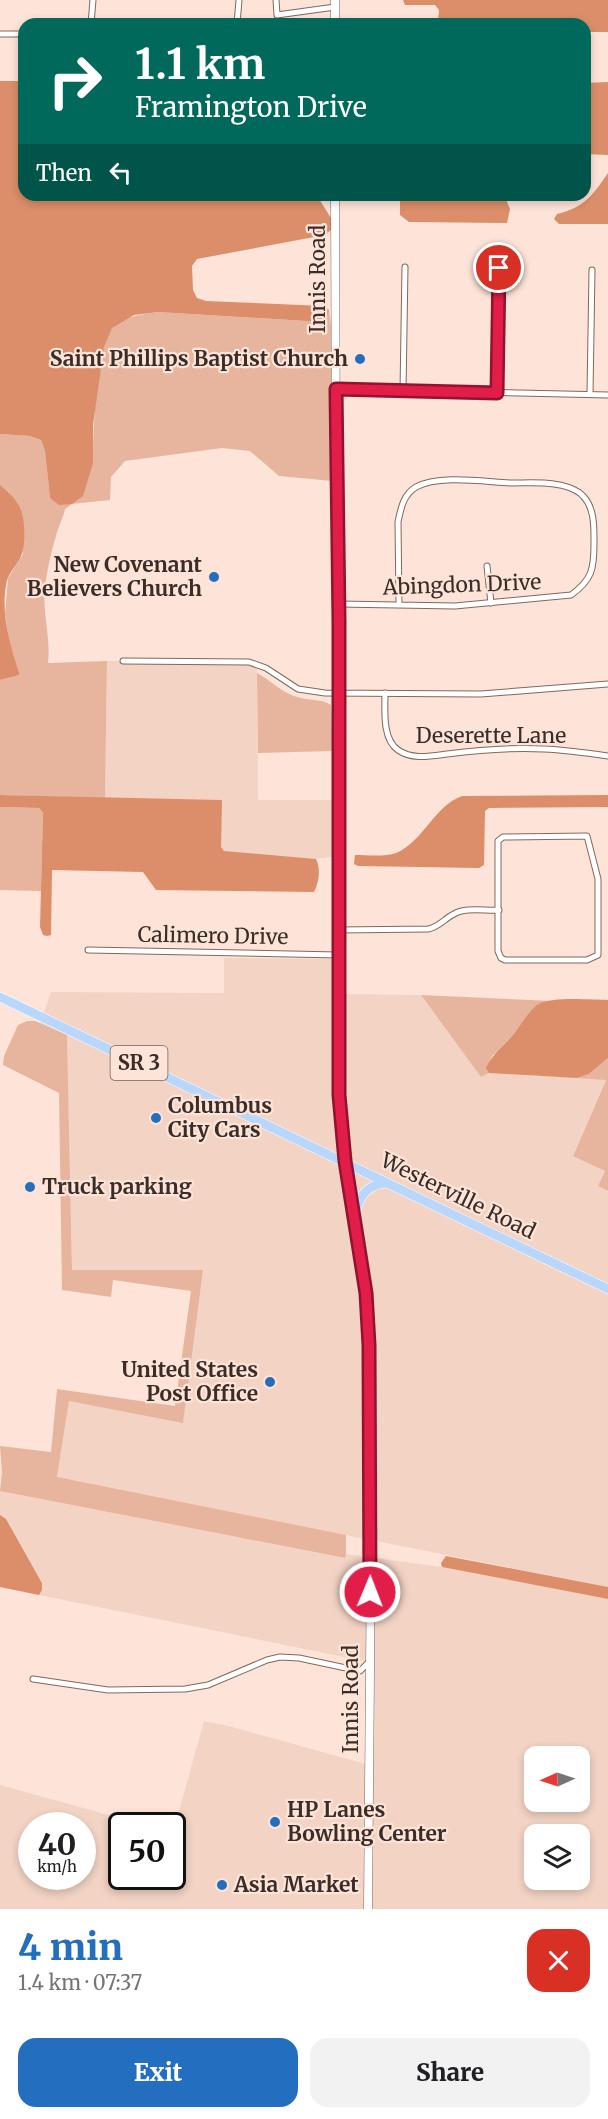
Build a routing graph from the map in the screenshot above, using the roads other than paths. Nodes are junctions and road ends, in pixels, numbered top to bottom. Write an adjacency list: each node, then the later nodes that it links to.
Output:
1 (93, 0): 5 (street)
2 (239, 0): 6 (street)
3 (276, 0): 4 (street)
4 (335, 3)
5 (92, 18)
6 (238, 18)
7 (0, 34): 8 (street)
8 (18, 34)
9 (335, 201): 13 (main road, Innis Road)
10 (405, 267): 14 (street)
11 (499, 268): 15 (street)
12 (592, 270): 16 (street)
13 (336, 389): 14 (street); 20 (main road, Innis Road)
14 (403, 391): 15 (street)
15 (497, 393): 16 (street)
16 (590, 394): 17 (street)
17 (608, 395)
18 (487, 566): 19 (street)
19 (491, 603): 21 (street, Abingdon Drive); 21 (street, Abingdon Drive)
20 (339, 604): 21 (street, Abingdon Drive); 24 (main road, Innis Road)
21 (399, 604)
22 (123, 661): 24 (street)
23 (608, 684): 25 (street)
24 (340, 692): 25 (street); 28 (main road, Innis Road)
25 (385, 693): 26 (street, Deserette Lane)
26 (608, 756)
27 (499, 910): 27 (street); 28 (street)
28 (338, 930): 30 (main road, Innis Road)
29 (88, 950): 30 (street, Calimero Drive)
30 (338, 955): 32 (main road, Innis Road)
31 (0, 997): 32 (main road, Westerville Road / SR 3)
32 (345, 1161): 33 (main road, Westerville Road / SR 3); 34 (main road, Innis Road)
33 (389, 1183): 34 (main road); 35 (main road, Westerville Road / SR 3)
34 (355, 1214): 36 (main road, Innis Road)
35 (608, 1289)
36 (369, 1662): 37 (street); 38 (main road, Innis Road)
37 (33, 1679)
38 (368, 1909)

